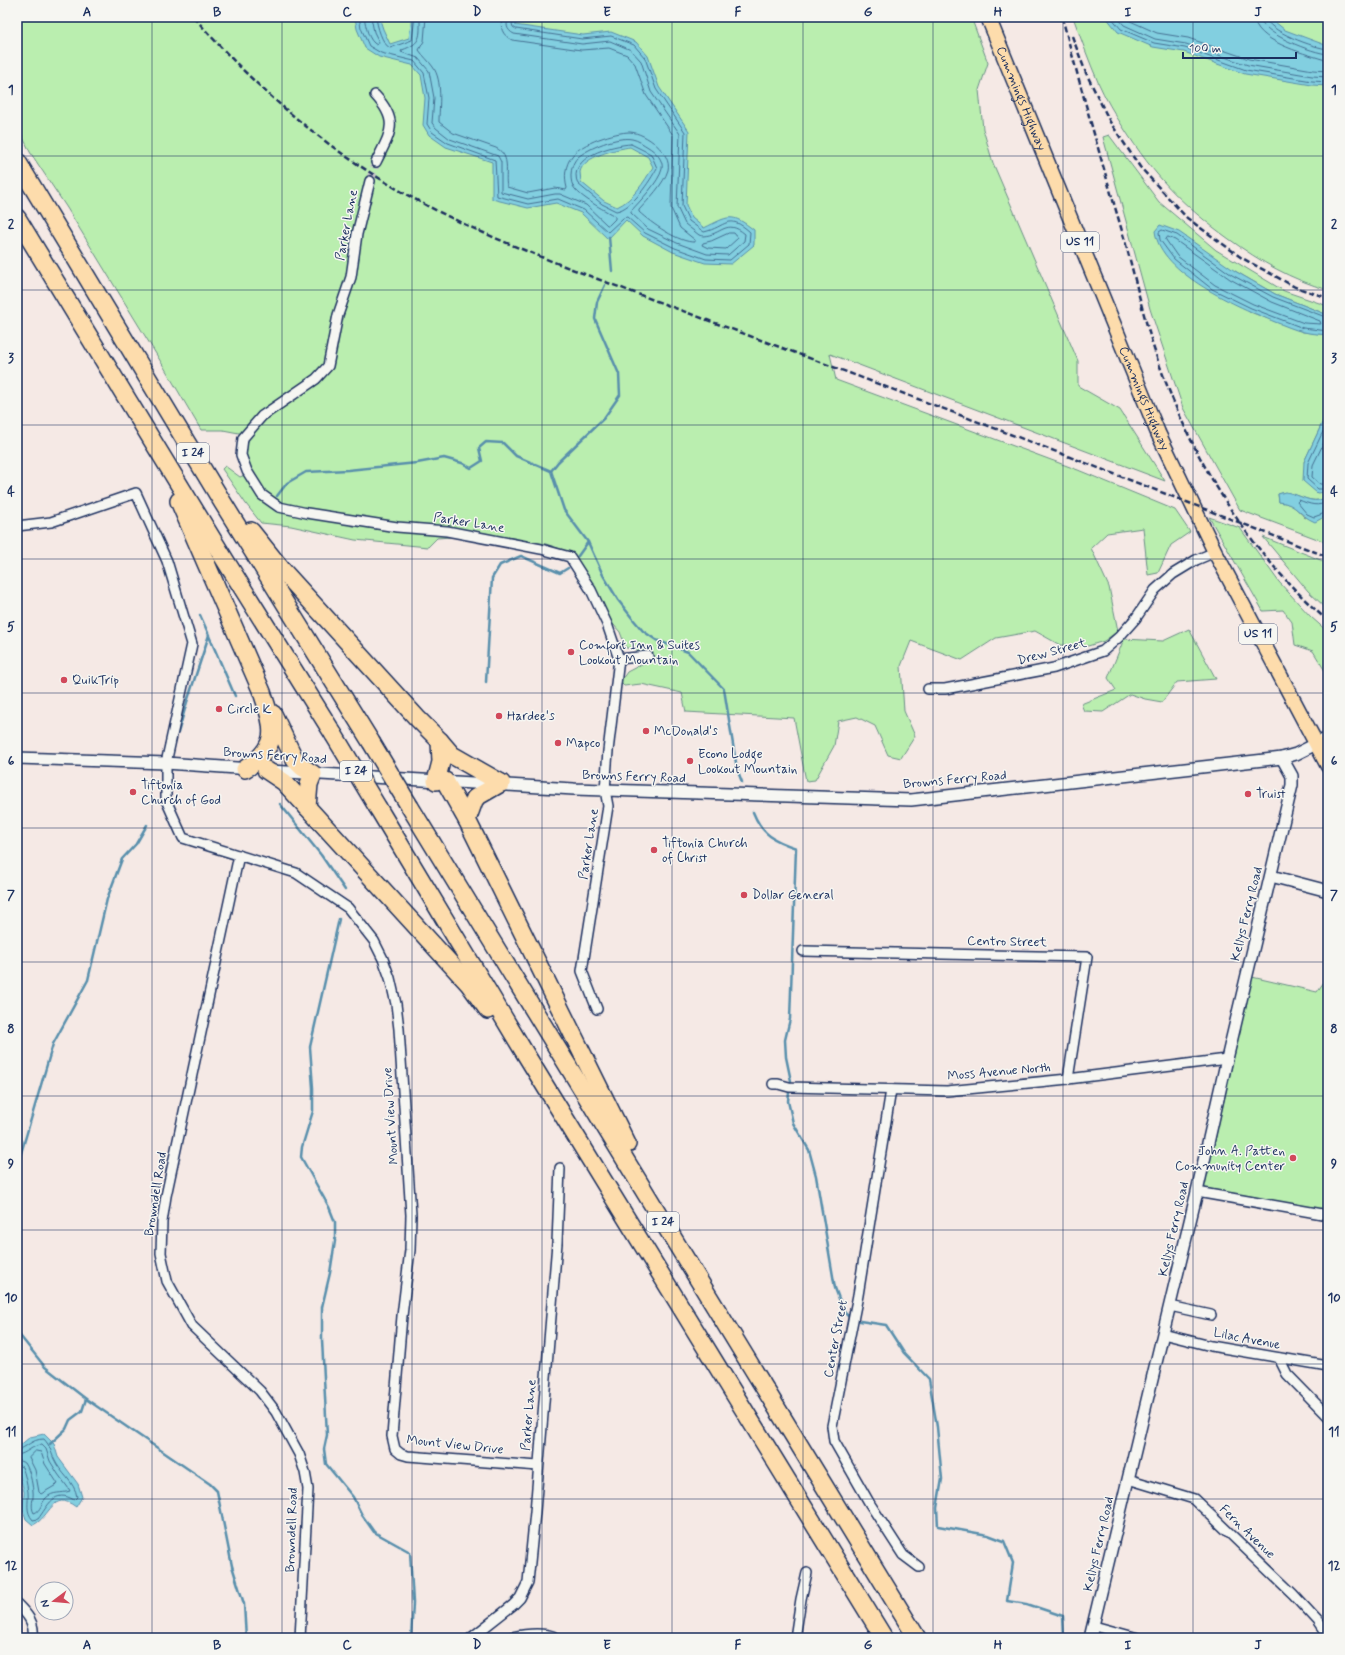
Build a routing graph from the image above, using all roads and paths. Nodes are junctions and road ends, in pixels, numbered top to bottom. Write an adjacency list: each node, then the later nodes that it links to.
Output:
1 (988, 17): 10 (main road, Cummings Highway / US 11)
2 (375, 95): 4 (street)
3 (17, 161): 8 (highway, I 24)
4 (376, 162)
5 (370, 181): 12 (street, Parker Lane)
6 (17, 218): 7 (highway, I 24)
7 (153, 442): 14 (highway); 34 (highway, I 24, bridge)
8 (223, 503): 16 (highway); 42 (highway, I 24, bridge)
9 (17, 526): 19 (street, Mount View Drive)
10 (1215, 552): 13 (street, Drew Street); 15 (main road, Cummings Highway / US 11)
11 (648, 656): 12 (street)
12 (619, 659): 26 (street, Parker Lane)
13 (928, 689)
14 (262, 692): 21 (highway); 23 (highway)
15 (1322, 740): 18 (street, Browns Ferry Road); 20 (main road, Cummings Highway / US 11)
16 (440, 741): 24 (highway); 25 (highway)
17 (17, 758): 19 (street, Browns Ferry Road)
18 (1282, 758): 26 (street, Browns Ferry Road); 30 (street, Kellys Ferry Road)
19 (166, 763): 21 (street, Browns Ferry Road); 29 (street, Mount View Drive)
20 (1328, 766)
21 (245, 769): 22 (street, Browns Ferry Road)
22 (266, 770): 23 (street, Browns Ferry Road); 27 (highway)
23 (313, 774): 24 (street, Browns Ferry Road); 27 (highway)
24 (440, 781): 25 (street, Browns Ferry Road); 28 (highway)
25 (501, 784): 26 (street, Browns Ferry Road); 28 (highway)
26 (605, 790): 33 (street, Parker Lane)
27 (307, 807): 34 (highway)
28 (467, 820): 42 (highway)
29 (239, 855): 49 (street, Mount View Drive); 57 (street, Browndell Road)
30 (1271, 876): 31 (street); 35 (street, Kellys Ferry Road)
31 (1328, 890)
32 (803, 951): 36 (street, Centro Street)
33 (597, 1009)
34 (523, 1050): 62 (highway, I 24)
35 (1226, 1060): 36 (street, Moss Avenue North); 40 (street, Kellys Ferry Road)
36 (1068, 1079): 38 (street, Moss Avenue North)
37 (772, 1084): 38 (street, Moss Avenue North)
38 (891, 1090): 51 (street, Center Street)
39 (560, 1168): 49 (street, Parker Lane)
40 (1197, 1192): 41 (street); 43 (street, Kellys Ferry Road)
41 (1328, 1215)
42 (676, 1242): 63 (highway, I 24)
43 (1170, 1306): 44 (street); 45 (street, Kellys Ferry Road)
44 (1211, 1315)
45 (1162, 1334): 46 (street, Lilac Avenue); 50 (street, Kellys Ferry Road)
46 (1279, 1358): 47 (street, Lilac Avenue); 48 (street)
47 (1328, 1366)
48 (1328, 1416)
49 (538, 1466): 58 (street, Parker Lane)
50 (1128, 1479): 54 (street, Kellys Ferry Road); 55 (street, Fern Avenue)
51 (919, 1567)
52 (807, 1573): 61 (street)
53 (17, 1604): 56 (street)
54 (1094, 1626): 64 (street, Kellys Ferry Road); 65 (street)
55 (1328, 1636)
56 (33, 1638)
57 (300, 1638)
58 (471, 1638)
59 (512, 1638): 60 (street)
60 (555, 1638)
61 (795, 1638)
62 (884, 1638)
63 (917, 1638)
64 (1090, 1638)
65 (1138, 1638)

